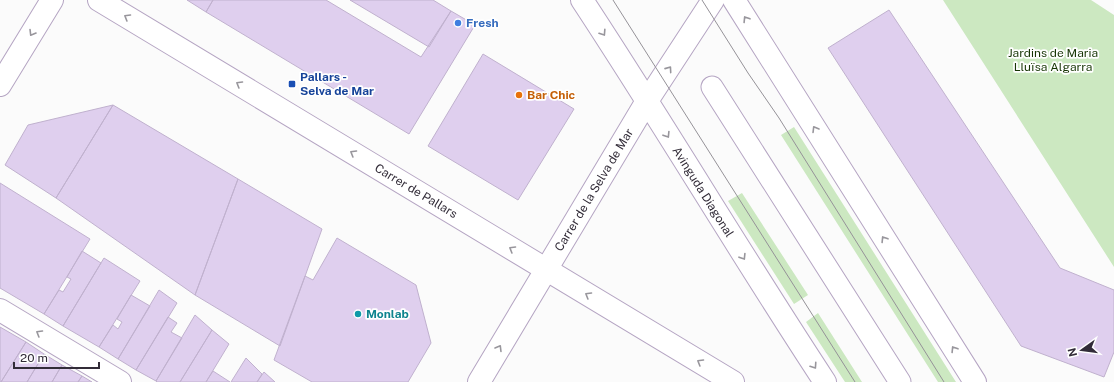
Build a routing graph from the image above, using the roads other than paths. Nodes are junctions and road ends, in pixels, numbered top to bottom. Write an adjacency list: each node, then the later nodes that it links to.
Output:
1 (52, 0): 6 (street, one-way to 6)
2 (99, 0): 9 (street, Carrer de Pallars, one-way to 2)
3 (582, 0): 8 (street, Avinguda Diagonal, one-way to 8)
4 (713, 0): 8 (street, Carrer de la Selva de Mar, one-way to 4)
5 (734, 0): 16 (street, one-way to 5)
6 (0, 85)
7 (712, 87): 15 (street)
8 (647, 101): 9 (street, Carrer de la Selva de Mar); 14 (street, Avinguda Diagonal, one-way to 14)
9 (545, 269): 12 (street, Carrer de la Selva de Mar, one-way to 9); 13 (street, Carrer de Pallars, one-way to 9)
10 (0, 310): 11 (street, one-way to 10)
11 (120, 382)
12 (479, 382)
13 (733, 382)
14 (825, 382)
15 (900, 382)
16 (975, 382)

